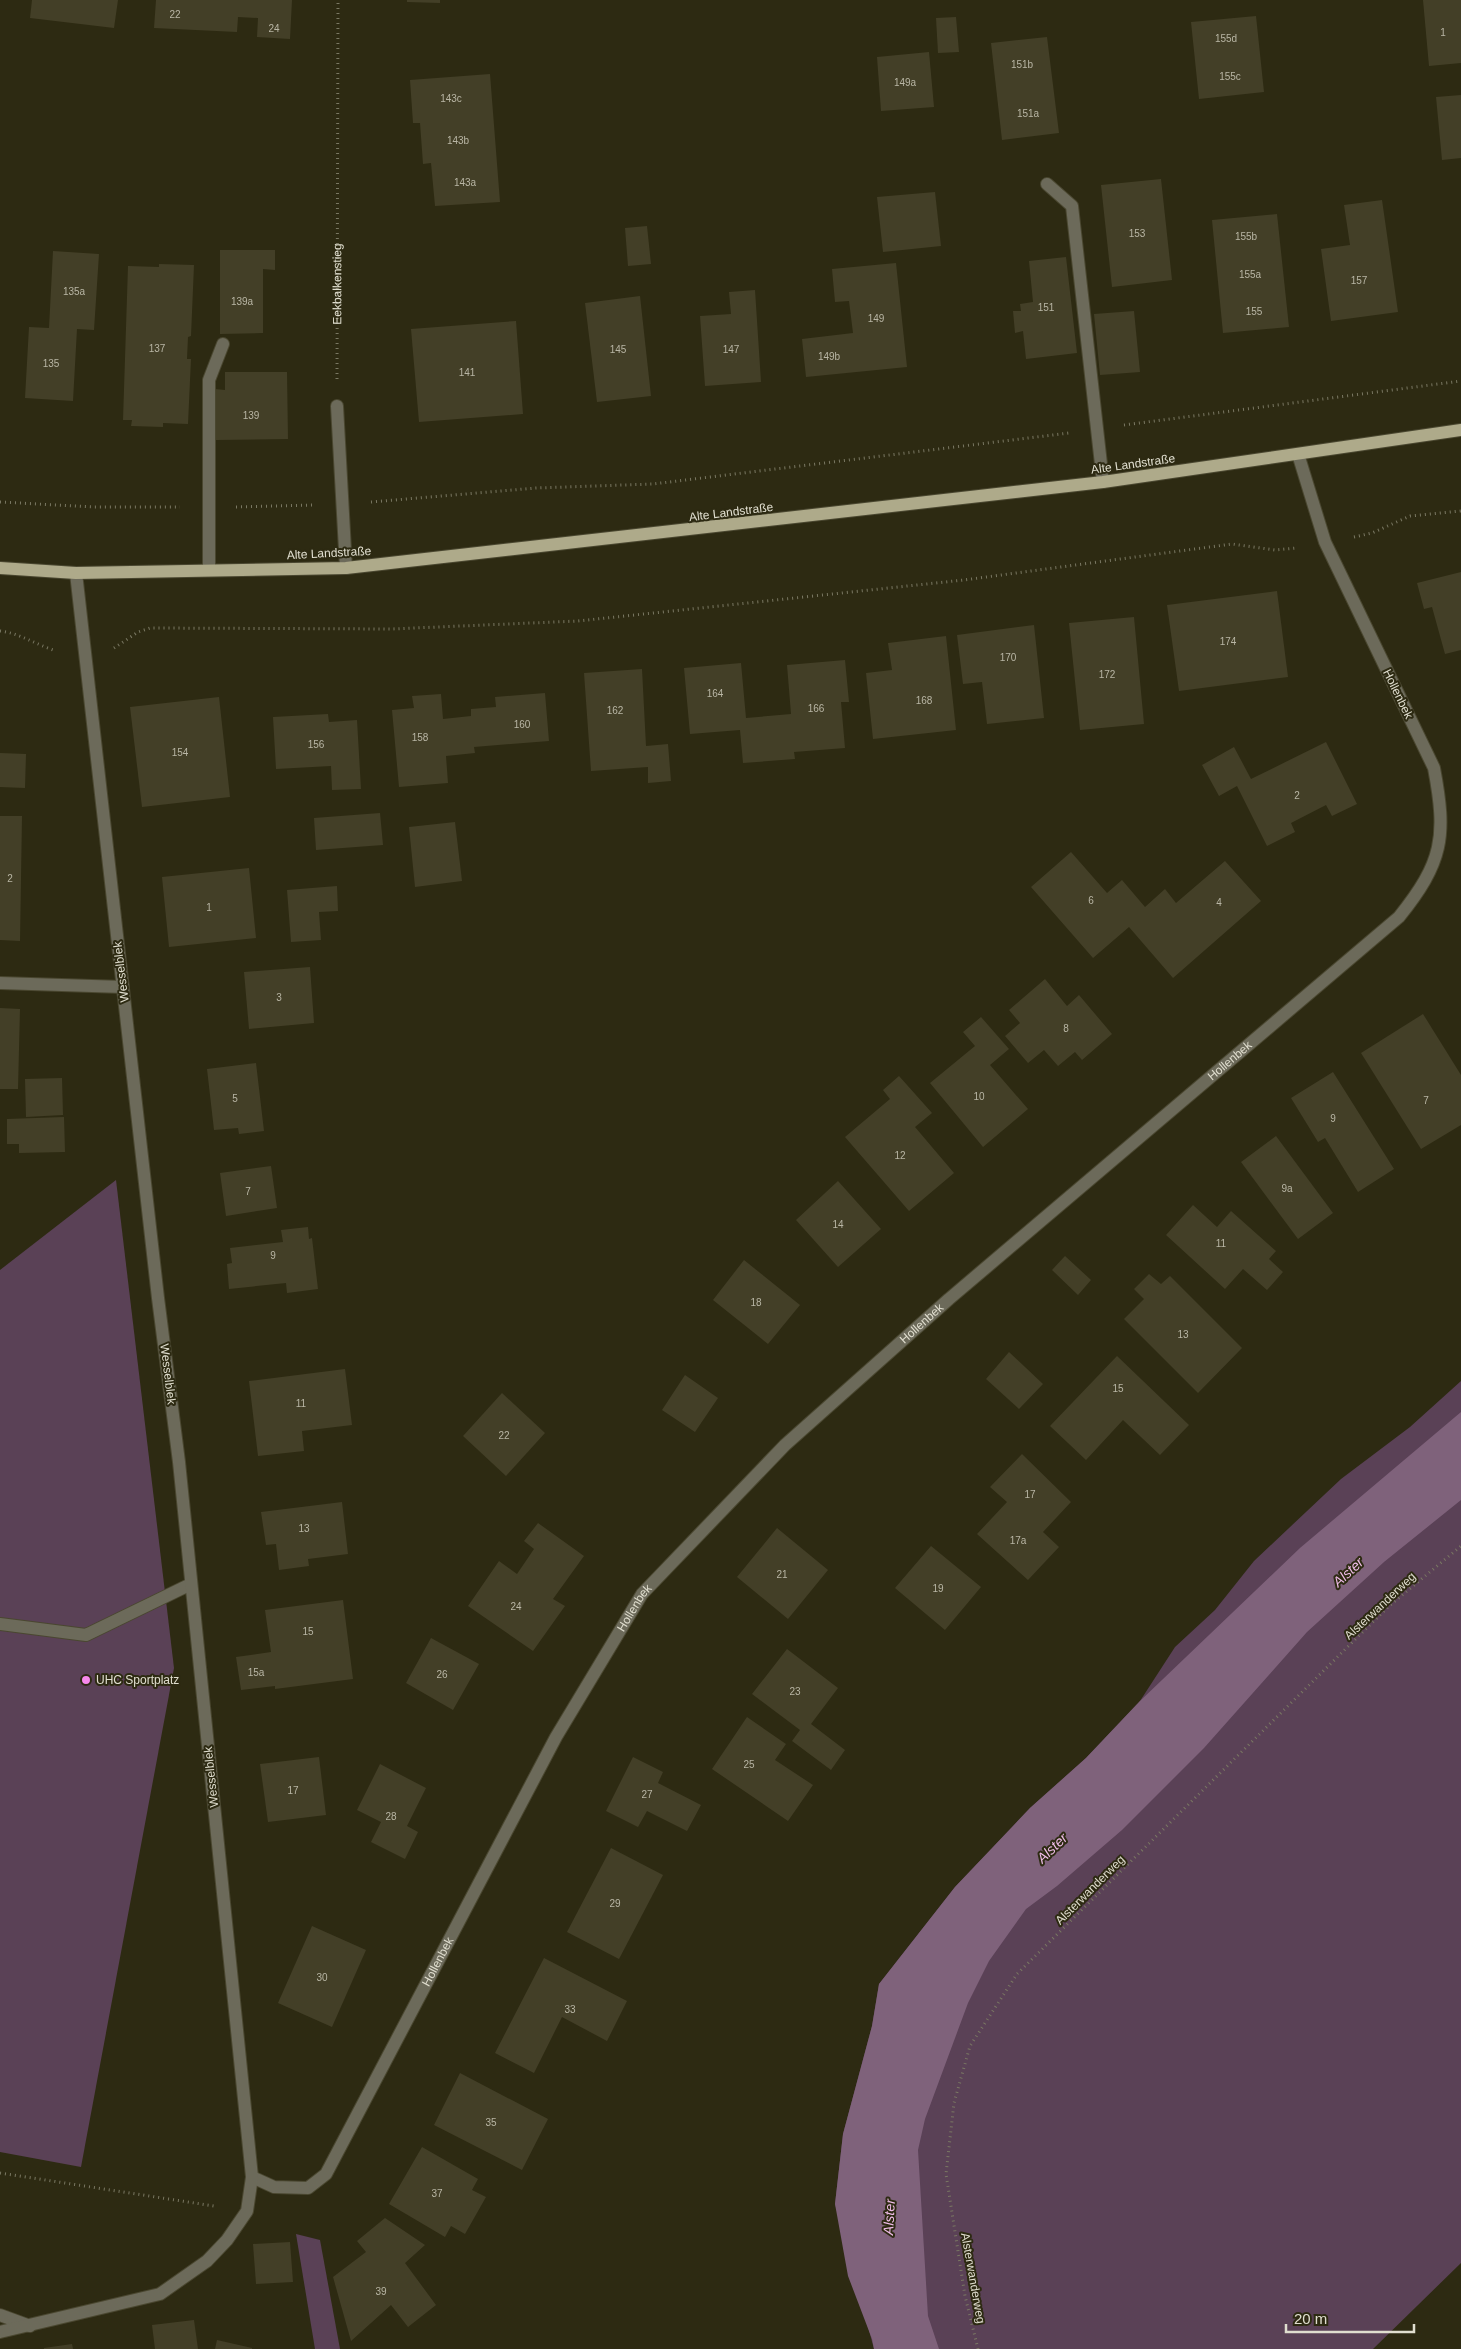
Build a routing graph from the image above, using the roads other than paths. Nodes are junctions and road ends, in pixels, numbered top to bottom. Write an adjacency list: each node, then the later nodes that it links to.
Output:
1 (1047, 184): 6 (street)
2 (223, 344): 9 (street)
3 (337, 406): 8 (street)
4 (1461, 430): 5 (main road, Alte Landstraße)
5 (1298, 454): 6 (main road, Alte Landstraße); 15 (street, Hollenbek)
6 (1103, 482): 8 (main road, Alte Landstraße)
7 (0, 568): 10 (main road, Alte Landstraße)
8 (346, 568): 9 (main road, Alte Landstraße)
9 (209, 570): 10 (main road, Alte Landstraße)
10 (76, 573): 12 (street, Wesselblek)
11 (0, 984): 12 (street)
12 (123, 987): 13 (street, Wesselblek)
13 (191, 1584): 14 (street); 15 (street, Wesselblek)
14 (0, 1624)
15 (252, 2176): 17 (street, Wesselblek)
16 (0, 2315): 17 (street)
17 (30, 2326): 18 (street)
18 (0, 2332)

